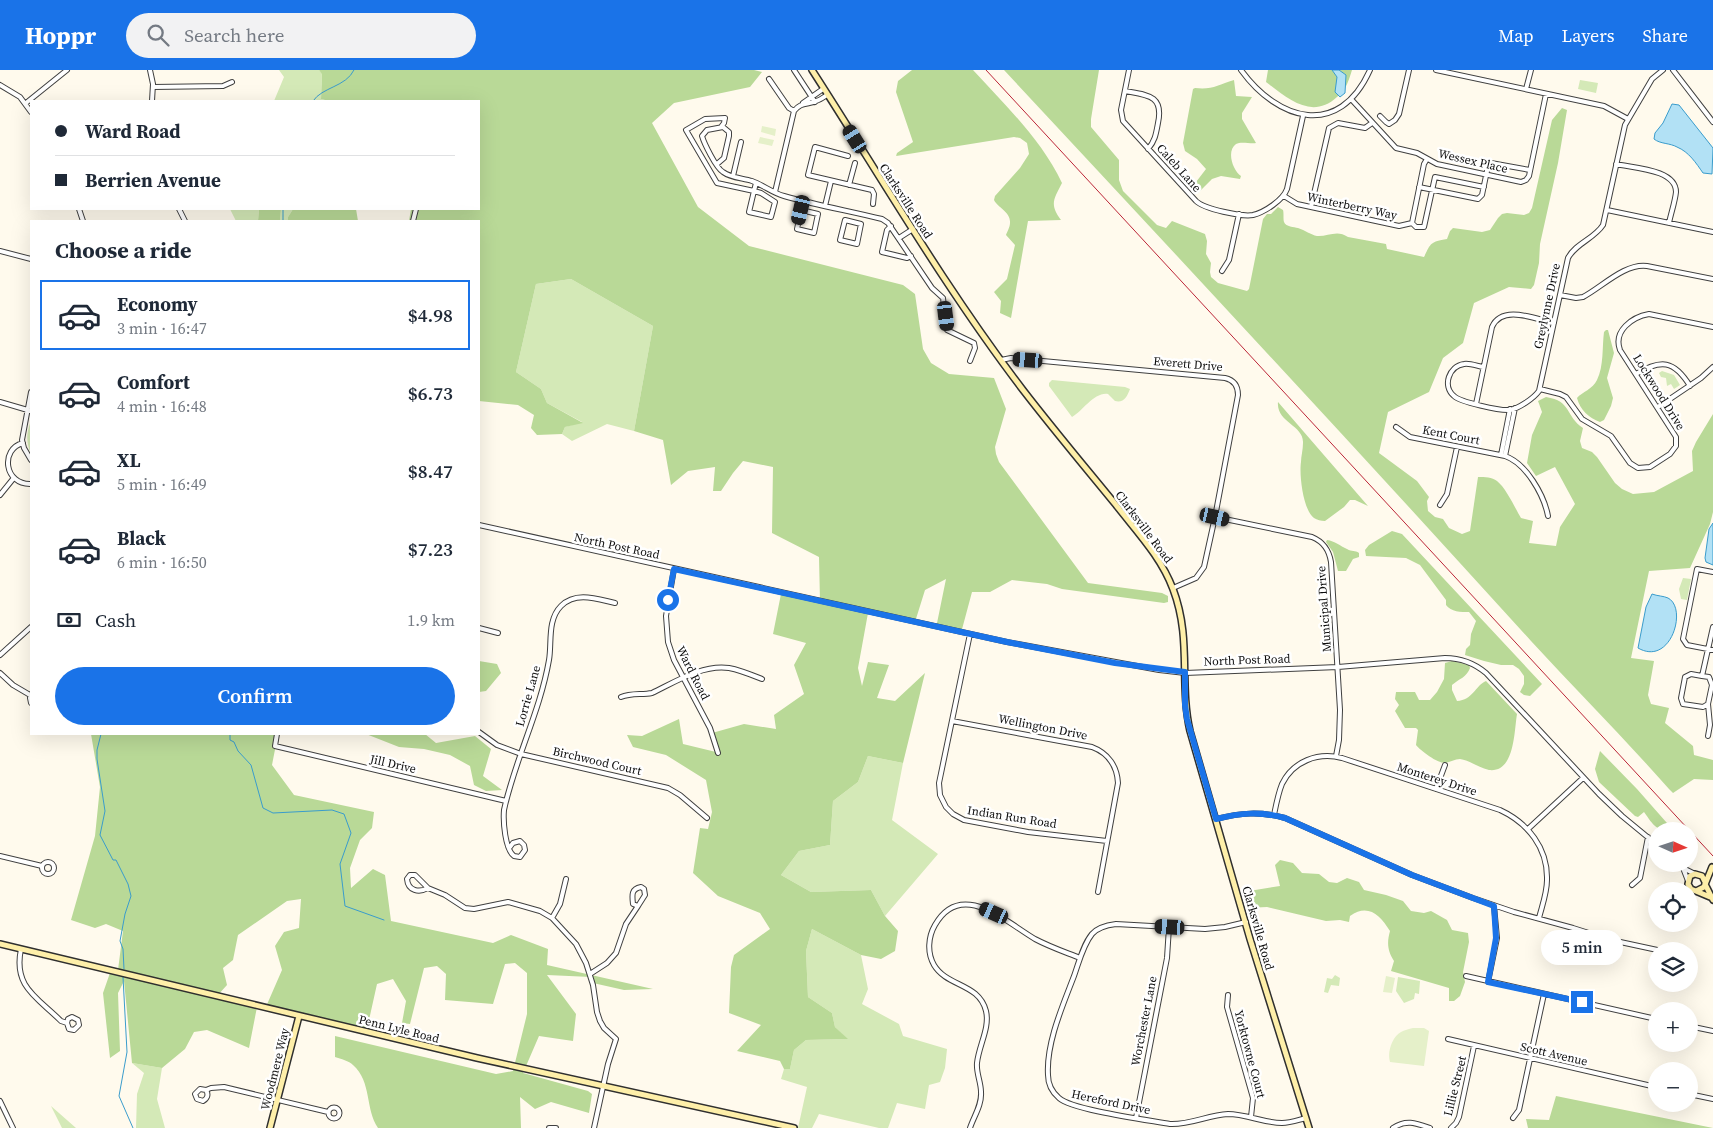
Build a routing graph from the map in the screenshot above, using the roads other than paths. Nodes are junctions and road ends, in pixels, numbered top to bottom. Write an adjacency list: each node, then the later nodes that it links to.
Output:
1 (67, 70): 25 (street)
2 (150, 70): 17 (street)
3 (794, 70): 23 (street)
4 (812, 70): 18 (street, Clarksville Road)
5 (1129, 70): 20 (street, Caleb Lane)
6 (1241, 70): 33 (street)
7 (1370, 70): 24 (street)
8 (1408, 70): 34 (street)
9 (1436, 70): 13 (street)
10 (1531, 70): 19 (street)
11 (1663, 70): 35 (street, Greylynne Drive)
12 (1673, 70): 36 (street)
13 (1443, 71): 19 (street)
14 (769, 79): 32 (street)
15 (232, 82): 17 (street)
16 (0, 86): 30 (street)
17 (153, 87): 26 (street)
18 (823, 89): 22 (street, Clarksville Road); 23 (street)
19 (1526, 89): 21 (street)
20 (1125, 91): 40 (street, Caleb Lane); 40 (street)
21 (1546, 94): 35 (street); 48 (street)
22 (827, 95): 28 (street); 72 (street, Clarksville Road)
23 (812, 96): 28 (street); 29 (street)
24 (1351, 99): 33 (street); 37 (street, Wessex Place)
25 (31, 100)
26 (152, 100)
27 (30, 101): 30 (street)
28 (815, 102): 29 (street)
29 (803, 103): 32 (street)
30 (26, 104): 31 (street)
31 (30, 110)
32 (794, 111): 58 (street)
33 (1303, 116): 59 (street)
34 (1380, 116)
35 (1628, 119): 47 (street, Greylynne Drive)
36 (1713, 122)
37 (1372, 123): 44 (street, Wessex Place); 63 (street)
38 (720, 127): 41 (street); 43 (street); 46 (street)
39 (741, 142): 50 (street)
40 (1148, 149): 67 (street, Caleb Lane)
41 (710, 152): 43 (street); 46 (street)
42 (848, 156): 51 (street)
43 (702, 157): 57 (street)
44 (1427, 159): 49 (street, Wessex Place); 54 (street, Winterberry Way)
45 (855, 163): 53 (street)
46 (717, 164): 50 (street)
47 (1616, 164): 65 (street, Greylynne Drive); 70 (street)
48 (1530, 170): 49 (street, Wessex Place); 49 (street)
49 (1486, 174): 55 (street)
50 (733, 176): 52 (street)
51 (831, 181): 53 (street); 62 (street)
52 (756, 183): 57 (street); 58 (street)
53 (850, 185): 61 (street)
54 (1419, 187): 56 (street); 69 (street, Winterberry Way)
55 (1484, 187): 56 (street); 56 (street)
56 (1432, 189): 69 (street)
57 (754, 192): 57 (street)
58 (775, 192): 60 (street)
59 (1284, 196): 63 (street, Winterberry Way); 67 (street, Caleb Lane)
60 (804, 201): 62 (street); 64 (street)
61 (873, 204)
62 (825, 206): 66 (street)
63 (1311, 207): 69 (street, Winterberry Way)
64 (801, 210): 64 (street)
65 (1607, 210): 70 (street); 80 (street, Greylynne Drive)
66 (848, 211): 68 (street); 71 (street)
67 (1239, 214): 78 (street)
68 (845, 220): 68 (street)
69 (1412, 223)
70 (1669, 223): 73 (street)
71 (891, 226): 74 (street); 76 (street)
72 (913, 229): 74 (street); 83 (street, Clarksville Road)
73 (1713, 232)
74 (899, 238): 76 (street)
75 (0, 251): 77 (street)
76 (911, 256): 84 (street)
77 (30, 259)
78 (1222, 271)
79 (1713, 279): 80 (street)
80 (1560, 296): 81 (street, Greylynne Drive)
81 (1554, 323): 85 (street); 89 (street, Greylynne Drive)
82 (1713, 327): 87 (street, Lockwood Drive)
83 (1001, 360): 105 (street, Everett Drive); 109 (street, Clarksville Road)
84 (970, 361)
85 (1483, 367): 91 (street); 91 (street)
86 (1713, 367): 88 (street)
87 (1636, 374): 88 (street); 92 (street, Lockwood Drive)
88 (1690, 386): 92 (street)
89 (1540, 389): 92 (street, Lockwood Drive); 93 (street)
90 (0, 402): 94 (street)
91 (1476, 404): 93 (street)
92 (1658, 407)
93 (1513, 409): 98 (street)
94 (29, 410): 96 (street)
95 (1396, 427): 97 (street, Kent Court)
96 (23, 443): 99 (street); 100 (street)
97 (1456, 447): 98 (street, Kent Court); 103 (street)
98 (1503, 456): 104 (street)
99 (30, 458)
100 (13, 479): 101 (street); 102 (street)
101 (30, 484)
102 (0, 494)
103 (1440, 505)
104 (1548, 516)
105 (1215, 517): 109 (street, Everett Drive); 118 (street, Municipal Drive)
106 (480, 525): 107 (street, North Post Road)
107 (674, 569): 115 (street, North Post Road); 122 (street, Ward Road)
108 (1713, 572): 116 (street)
109 (1173, 588): 119 (street, Clarksville Road)
110 (615, 603): 132 (street, Lorrie Lane)
111 (30, 628): 117 (street)
112 (480, 628): 114 (street)
113 (1713, 628): 116 (street)
114 (498, 632)
115 (970, 634): 119 (street, North Post Road); 127 (street, Indian Run Road)
116 (1711, 650): 121 (street)
117 (0, 655)
118 (1338, 666): 119 (street, North Post Road); 133 (street, Municipal Drive); 135 (street, North Post Road)
119 (1185, 672): 140 (street, Clarksville Road)
120 (0, 673): 124 (street)
121 (1702, 676): 126 (street); 126 (street)
122 (684, 678): 123 (street); 125 (street); 131 (street, Ward Road)
123 (762, 679)
124 (30, 694)
125 (621, 697)
126 (1708, 704): 130 (street)
127 (952, 720): 143 (street, Wellington Drive); 143 (street, Indian Run Road)
128 (480, 733): 132 (street, Birchwood Court)
129 (276, 735): 137 (street, Jill Drive)
130 (1708, 736)
131 (718, 753)
132 (521, 754): 137 (street, Lorrie Lane); 139 (street, Birchwood Court)
133 (1336, 756): 136 (street, Monterey Drive); 138 (street, Monterey Drive)
134 (1445, 765): 136 (street)
135 (1583, 778): 141 (street); 142 (street, North Post Road)
136 (1436, 789): 141 (street, Monterey Drive)
137 (506, 801): 144 (street, Lorrie Lane)
138 (1274, 815): 140 (street); 161 (street)
139 (707, 818)
140 (1216, 819): 164 (street, Clarksville Road)
141 (1528, 829): 163 (street, Monterey Drive)
142 (1648, 837): 154 (street)
143 (1107, 841): 157 (street, Wellington Drive)
144 (510, 847): 144 (street)
145 (0, 856): 146 (street)
146 (42, 866)
147 (1713, 867): 150 (street); 153 (street)
148 (1685, 872): 152 (street)
149 (1692, 872): 150 (street)
150 (1697, 874): 152 (street); 153 (street)
151 (566, 879): 162 (street)
152 (1688, 881)
153 (1705, 883): 156 (street); 159 (street)
154 (1632, 885)
155 (428, 888): 155 (street); 162 (street)
156 (1698, 890)
157 (1098, 892)
158 (1698, 892): 159 (street)
159 (1712, 899)
160 (638, 906): 160 (street); 170 (street)
161 (1494, 906): 163 (street); 172 (street)
162 (552, 918): 170 (street)
163 (1538, 918): 167 (street)
164 (1246, 922): 165 (street, Hereford Drive); 193 (street, Clarksville Road)
165 (1170, 927): 169 (street, Hereford Drive); 192 (street, Worchester Lane)
166 (0, 944): 168 (street, Penn Lyle Road)
167 (1648, 948)
168 (21, 949): 175 (street, Penn Lyle Road); 177 (street)
169 (1080, 958): 192 (street, Hereford Drive); 201 (street)
170 (590, 974): 184 (street)
171 (1466, 976): 172 (street)
172 (1488, 982): 173 (street)
173 (1544, 994): 176 (street); 182 (street)
174 (1228, 995): 191 (street, Yorktowne Court)
175 (299, 1016): 184 (street, Penn Lyle Road); 187 (street, Woodmere Way)
176 (1648, 1017)
177 (67, 1023)
178 (1698, 1028): 179 (street)
179 (1713, 1031)
180 (1448, 1039): 181 (street, Scott Avenue)
181 (1474, 1046): 182 (street, Scott Avenue); 205 (street, Lillie Street)
182 (1530, 1059): 183 (street, Scott Avenue); 194 (street)
183 (1648, 1085)
184 (603, 1086): 199 (street); 200 (street, Penn Lyle Road)
185 (206, 1090): 187 (street)
186 (1698, 1096): 188 (street)
187 (278, 1099): 190 (street); 196 (street, Woodmere Way)
188 (1713, 1100)
189 (0, 1101): 195 (street)
190 (328, 1112)
191 (1252, 1117): 192 (street, Hereford Drive); 193 (street, Hereford Drive)
192 (1136, 1118)
193 (1306, 1118): 202 (street, Clarksville Road)
194 (1513, 1118)
195 (13, 1128)
196 (270, 1128)
197 (549, 1128): 198 (street)
198 (556, 1128)
199 (594, 1128)
200 (794, 1128)
201 (970, 1128)
202 (1309, 1128)
203 (1393, 1128): 204 (street, Lillie Street)
204 (1430, 1128)
205 (1451, 1128)

